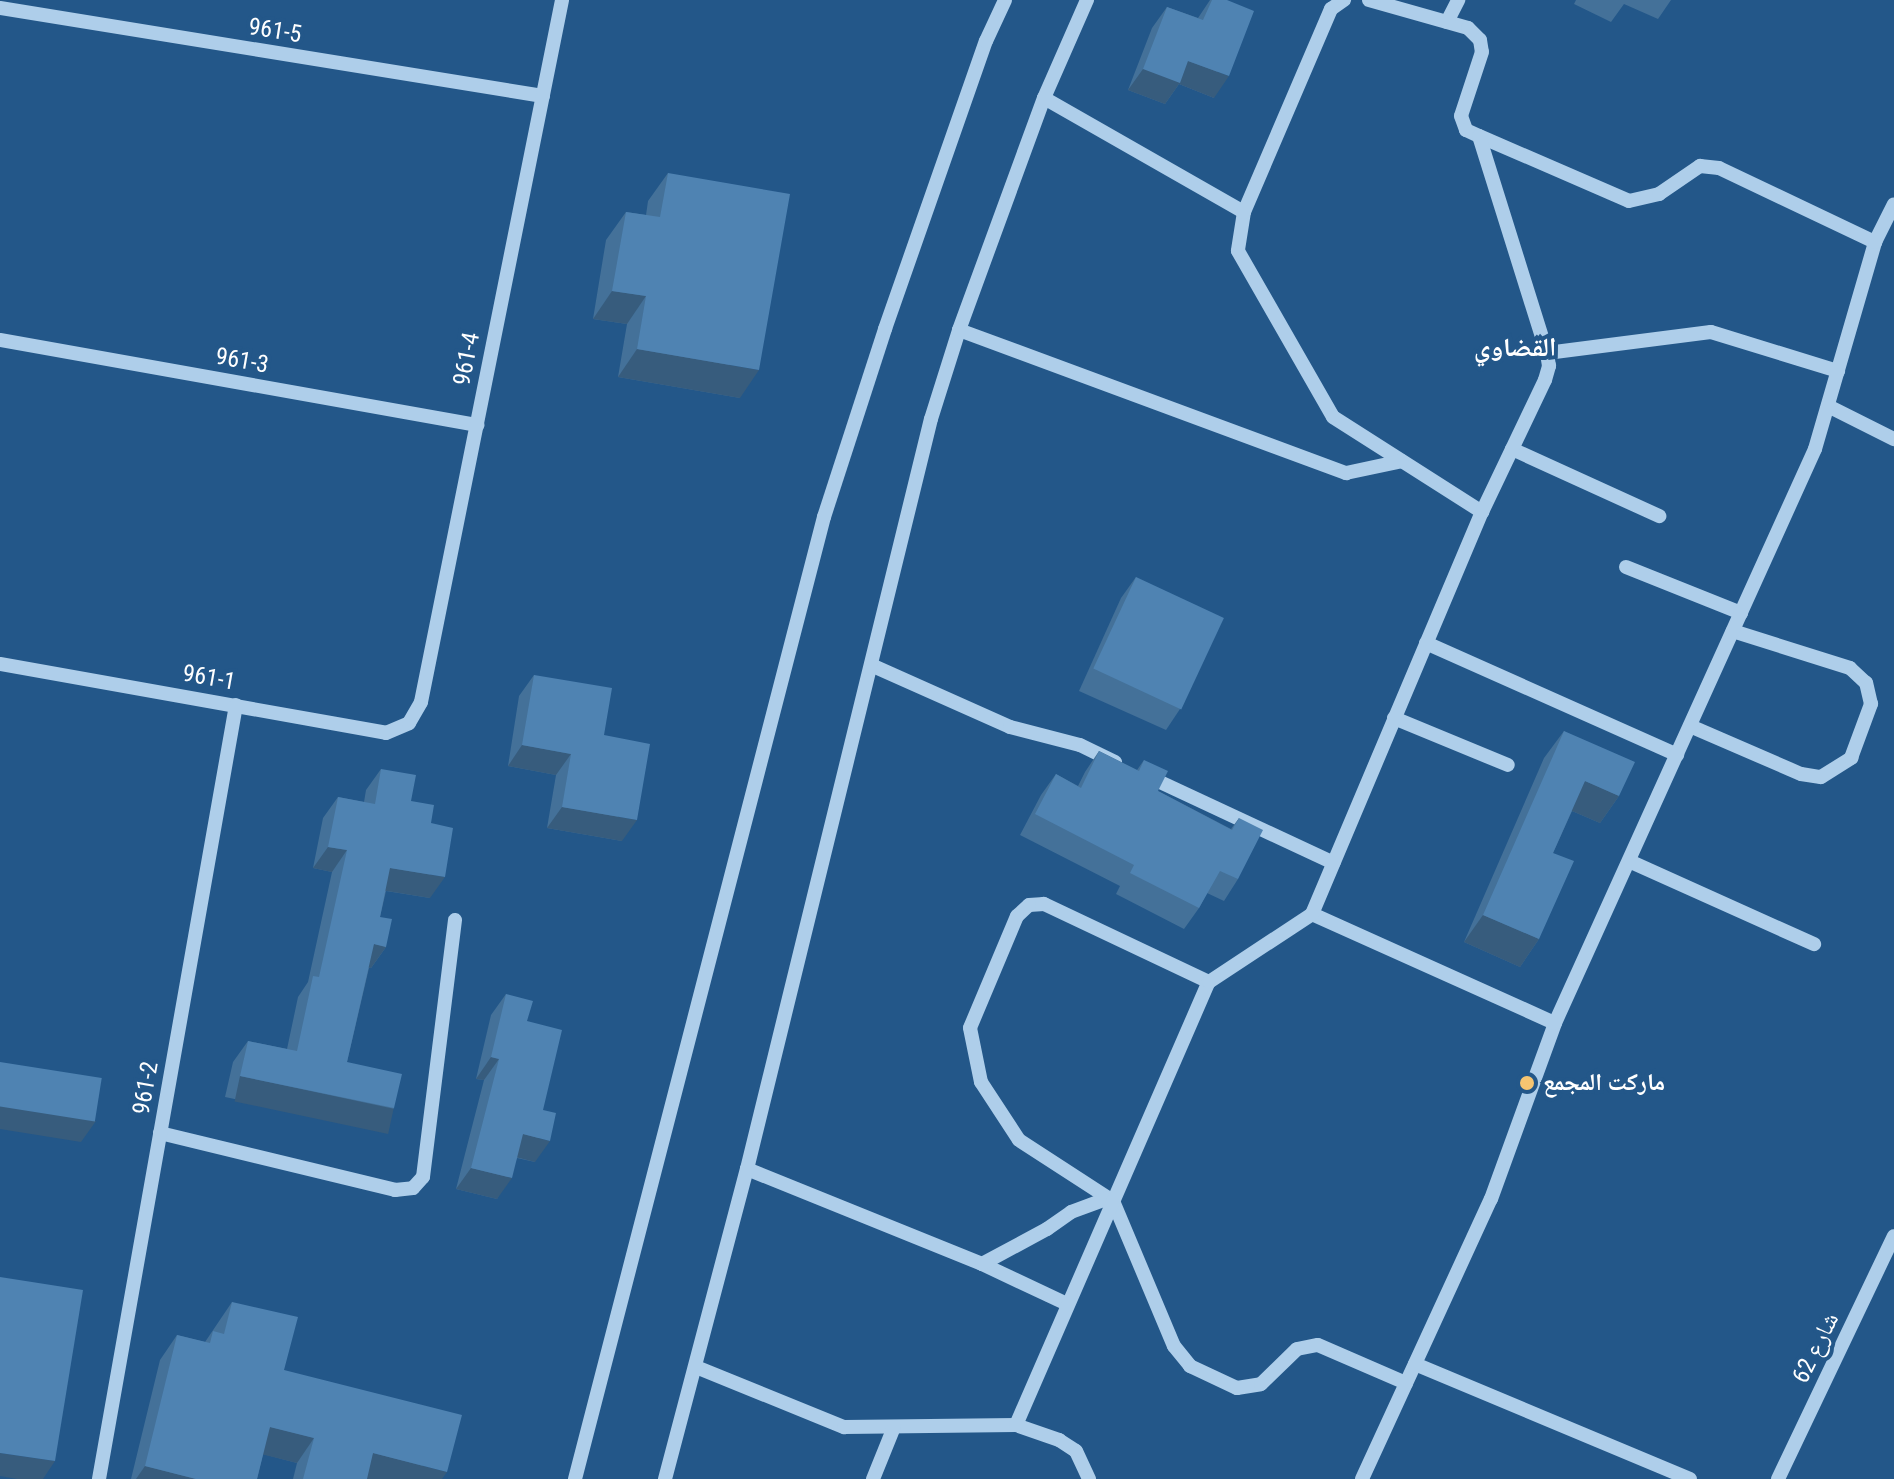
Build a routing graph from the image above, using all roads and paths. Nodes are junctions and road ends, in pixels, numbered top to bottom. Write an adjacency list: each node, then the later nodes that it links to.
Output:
1 (562, 0): 9 (street, 961-4)
2 (1005, 0): 58 (street)
3 (1087, 0): 10 (street)
4 (1344, 0): 13 (street)
5 (1369, 0): 8 (street)
6 (1458, 0): 8 (street)
7 (0, 8): 9 (street, 961-5)
8 (1447, 22): 11 (street)
9 (543, 96): 20 (street, 961-4)
10 (1044, 98): 13 (street); 15 (street)
11 (1479, 136): 14 (street); 17 (street)
12 (1894, 204): 14 (street)
13 (1244, 212): 23 (street)
14 (1875, 242): 18 (street)
15 (959, 330): 23 (street); 31 (street)
16 (0, 340): 20 (street, 961-3)
17 (1547, 353): 18 (street); 22 (street)
18 (1838, 371): 19 (street)
19 (1828, 406): 21 (street); 27 (street)
20 (477, 425): 34 (street, 961-4)
21 (1894, 439)
22 (1512, 449): 24 (street); 25 (street)
23 (1402, 461): 24 (street)
24 (1482, 512): 29 (street)
25 (1659, 516)
26 (1626, 567): 27 (street)
27 (1741, 613): 28 (street)
28 (1733, 631): 35 (street); 35 (street)
29 (1426, 643): 33 (street); 36 (street)
30 (0, 664): 32 (street, 961-1)
31 (871, 665): 39 (street); 46 (street)
32 (236, 705): 34 (street, 961-1); 45 (street, 961-2)
33 (1394, 718): 37 (street); 39 (street)
34 (409, 723)
35 (1690, 726): 36 (street)
36 (1677, 755): 38 (street)
37 (1508, 765)
38 (1629, 861): 42 (street); 44 (street)
39 (1334, 863): 40 (street)
40 (1312, 914): 43 (street); 44 (street)
41 (455, 920): 45 (street)
42 (1814, 944)
43 (1209, 982): 47 (street); 47 (street)
44 (1555, 1023): 51 (street)
45 (160, 1133): 57 (street, 961-2)
46 (747, 1169): 49 (street); 52 (street)
47 (1111, 1200): 49 (street); 50 (street); 53 (street)
48 (1894, 1236): 64 (street, شارع 62)
49 (982, 1264): 50 (street)
50 (1067, 1304): 54 (street)
51 (1415, 1364): 53 (street); 56 (street)
52 (696, 1367): 55 (street); 59 (street)
53 (1406, 1383): 62 (street)
54 (1016, 1425): 55 (street); 61 (street)
55 (894, 1427): 60 (street)
56 (1657, 1473): 63 (street)
57 (99, 1479)
58 (575, 1479)
59 (665, 1479)
60 (873, 1479)
61 (1089, 1479)
62 (1362, 1479)
63 (1690, 1479)
64 (1778, 1479)

